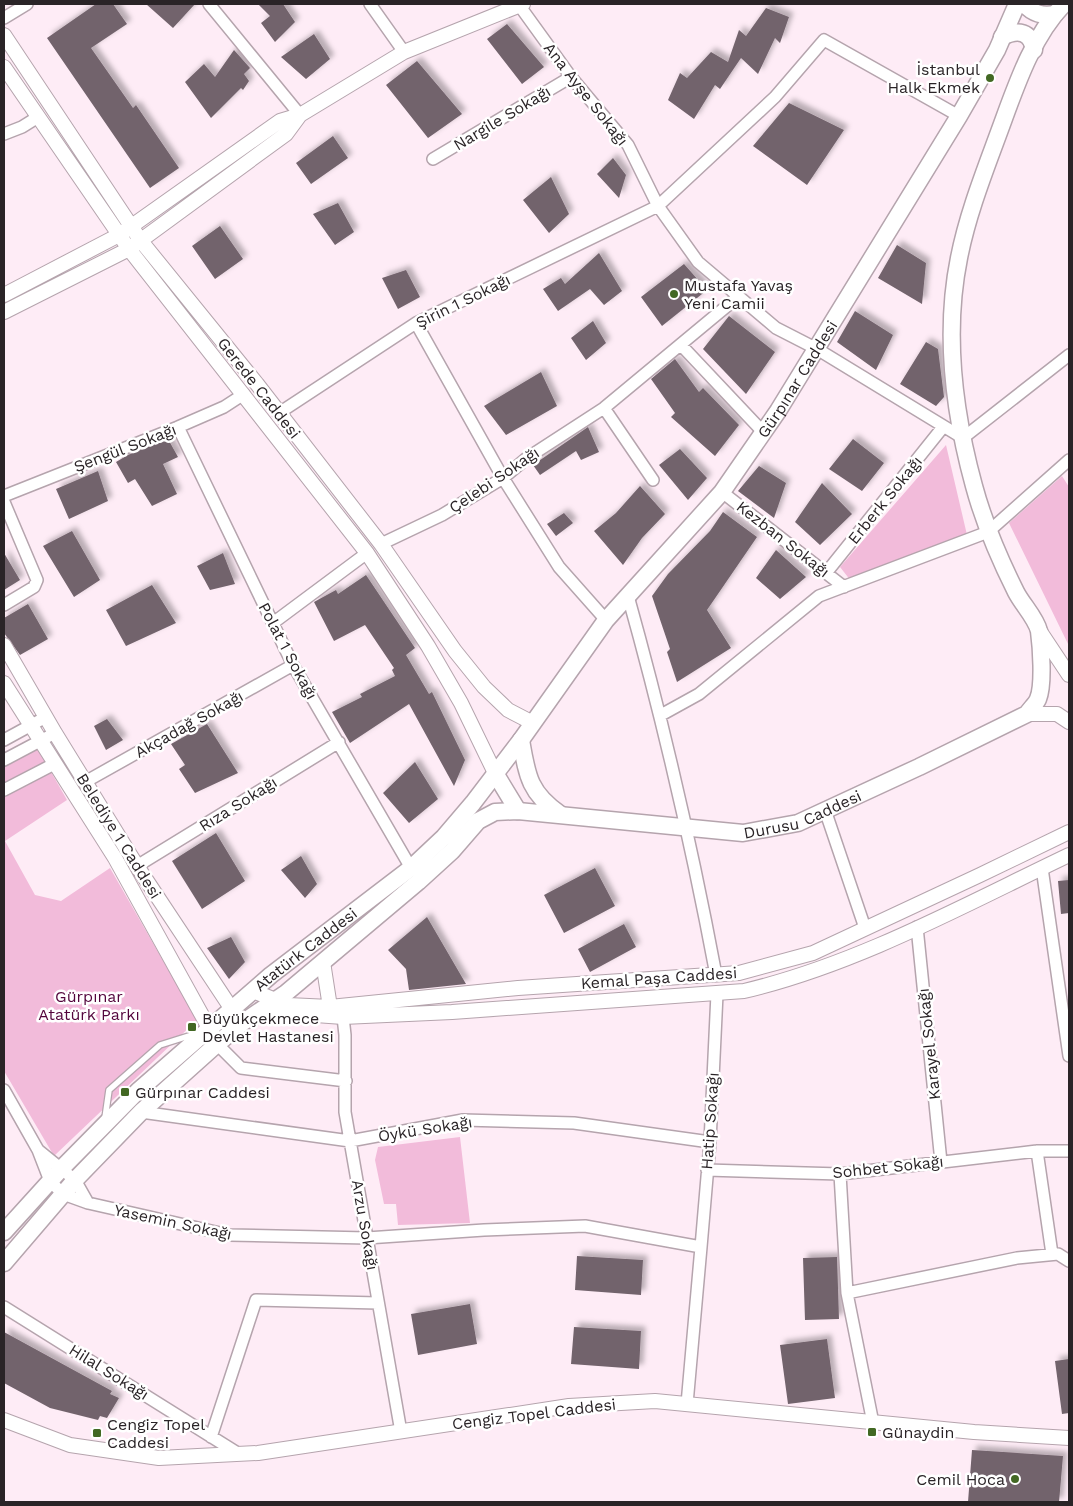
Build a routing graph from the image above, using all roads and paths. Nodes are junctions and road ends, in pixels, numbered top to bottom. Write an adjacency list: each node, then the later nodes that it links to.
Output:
1 (27, 4): 8 (street)
2 (209, 4): 16 (street)
3 (370, 4): 12 (street)
4 (1017, 4): 10 (main road, Gürpınar Caddesi)
5 (1024, 4): 7 (main road)
6 (521, 5): 12 (street); 14 (street, Ana Ayşe Sokağı)
7 (1060, 9): 11 (main road)
8 (4, 18)
9 (4, 35): 15 (street, Gerede Caddesi)
10 (1002, 37): 11 (main road); 17 (main road, Gürpınar Caddesi)
11 (1034, 50): 40 (main road)
12 (404, 52): 16 (street)
13 (4, 67): 18 (street, Gerede Caddesi)
14 (571, 77): 20 (street, Nargile Sokağı); 21 (street, Ana Ayşe Sokağı)
15 (52, 106): 18 (street); 22 (street, Gerede Caddesi)
16 (300, 116): 22 (street); 24 (street)
17 (959, 116): 21 (street, Şirin 1 Sokağı); 31 (main road, Gürpınar Caddesi)
18 (38, 117): 19 (street); 23 (street, Gerede Caddesi)
19 (4, 134)
20 (433, 159)
21 (658, 206): 27 (street, Ana Ayşe Sokağı); 29 (street, Şirin 1 Sokağı)
22 (132, 227): 23 (street); 24 (street, Gerede Caddesi)
23 (119, 235): 25 (street, Gerede Caddesi); 26 (street)
24 (141, 241): 25 (street); 33 (street, Gerede Caddesi)
25 (129, 249): 28 (street); 34 (street, Gerede Caddesi)
26 (4, 295)
27 (739, 296): 30 (street, Çelebi Sokağı); 31 (street, Ana Ayşe Sokağı)
28 (4, 312)
29 (416, 323): 36 (street, Şirin 1 Sokağı); 42 (street)
30 (680, 344): 35 (street, Çelebi Sokağı); 39 (street)
31 (817, 349): 37 (street, Ana Ayşe Sokağı); 39 (main road, Gürpınar Caddesi)
32 (1069, 356): 40 (street)
33 (257, 384): 34 (street); 36 (street, Gerede Caddesi)
34 (244, 394): 38 (street, Şengül Sokağı); 49 (street, Gerede Caddesi)
35 (604, 408): 42 (street, Çelebi Sokağı); 43 (street)
36 (279, 413): 48 (street, Gerede Caddesi)
37 (944, 427): 40 (street, Ana Ayşe Sokağı); 50 (street, Erberk Sokağı)
38 (178, 428): 45 (street, Şengül Sokağı); 55 (street, Polat 1 Sokağı)
39 (763, 432): 44 (main road, Gürpınar Caddesi)
40 (963, 438): 47 (main road)
41 (1069, 460): 47 (street)
42 (503, 478): 48 (street, Çelebi Sokağı); 54 (street)
43 (653, 480)
44 (722, 492): 50 (street, Kezban Sokağı); 52 (main road, Gürpınar Caddesi)
45 (4, 496)
46 (4, 502): 53 (street)
47 (988, 532): 51 (street); 56 (main road)
48 (381, 544): 49 (street); 65 (street, Gerede Caddesi)
49 (367, 553): 55 (street); 74 (street, Gerede Caddesi)
50 (826, 573): 51 (street, Kezban Sokağı)
51 (844, 586): 61 (street)
52 (628, 596): 54 (main road, Gürpınar Caddesi); 61 (street)
53 (4, 604)
54 (606, 620): 65 (main road, Gürpınar Caddesi)
55 (273, 623): 58 (street, Polat 1 Sokağı)
56 (1038, 629): 59 (street); 62 (main road)
57 (4, 645): 63 (street, Belediye 1 Caddesi)
58 (293, 665): 71 (street, Polat 1 Sokağı); 75 (street, Akçadağ Sokağı)
59 (1069, 675)
60 (4, 683): 66 (street, Belediye 1 Caddesi)
61 (661, 714): 80 (street)
62 (1026, 714): 64 (street); 77 (main road, Durusu Caddesi)
63 (46, 717): 66 (street); 67 (street, Belediye 1 Caddesi)
64 (1069, 722)
65 (533, 724): 69 (main road, Atatürk Caddesi)
66 (30, 726): 68 (street); 70 (street, Belediye 1 Caddesi)
67 (55, 733): 70 (street); 75 (street, Belediye 1 Caddesi)
68 (4, 740)
69 (522, 740): 74 (main road, Atatürk Caddesi); 79 (main road)
70 (40, 742): 72 (street); 73 (street, Belediye 1 Caddesi)
71 (339, 742): 83 (street, Rıza Sokağı); 84 (street, Polat 1 Sokağı)
72 (4, 760)
73 (54, 764): 76 (street); 98 (street, Belediye 1 Caddesi)
74 (495, 773): 78 (main road); 84 (main road, Atatürk Caddesi)
75 (85, 782): 83 (street, Belediye 1 Caddesi)
76 (4, 790)
77 (825, 810): 80 (main road, Durusu Caddesi); 87 (street)
78 (518, 811): 79 (main road, Atatürk Caddesi); 88 (main road, Atatürk Caddesi)
79 (560, 814): 80 (main road, Durusu Caddesi)
80 (687, 829): 89 (street)
81 (1069, 832): 87 (street, Kemal Paşa Caddesi)
82 (1069, 854): 85 (street, Kemal Paşa Caddesi)
83 (138, 866): 94 (street, Belediye 1 Caddesi)
84 (411, 868): 90 (main road, Atatürk Caddesi)
85 (1042, 868): 86 (street, Kemal Paşa Caddesi); 100 (street)
86 (917, 927): 91 (street, Kemal Paşa Caddesi); 109 (street, Karayel Sokağı)
87 (865, 928): 89 (street, Kemal Paşa Caddesi)
88 (323, 962): 92 (main road, Atatürk Caddesi); 93 (street)
89 (716, 975): 91 (street); 93 (street, Kemal Paşa Caddesi)
90 (253, 991): 92 (street, Kemal Paşa Caddesi); 94 (main road, Atatürk Caddesi)
91 (717, 994): 96 (street, Kemal Paşa Caddesi); 105 (street, Hatip Sokağı)
92 (275, 1001): 93 (street, Kemal Paşa Caddesi); 95 (main road, Atatürk Caddesi)
93 (330, 1007): 96 (street)
94 (230, 1009): 97 (street, Belediye 1 Caddesi); 98 (main road, Atatürk Caddesi)
95 (257, 1014): 96 (street, Kemal Paşa Caddesi); 97 (main road, Atatürk Caddesi)
96 (343, 1017): 101 (street, Arzu Sokağı)
97 (242, 1023): 99 (main road, Atatürk Caddesi)
98 (209, 1029): 99 (street, Belediye 1 Caddesi); 110 (main road, Atatürk Caddesi)
99 (217, 1044): 101 (street); 103 (main road, Atatürk Caddesi)
100 (1069, 1056)
101 (346, 1081): 104 (street, Arzu Sokağı)
102 (4, 1090): 106 (street, Yasemin Sokağı)
103 (141, 1112): 104 (street, Öykü Sokağı); 113 (main road, Atatürk Caddesi)
104 (350, 1141): 105 (street, Öykü Sokağı); 118 (street, Arzu Sokağı)
105 (710, 1142): 111 (street, Hatip Sokağı)
106 (38, 1150): 110 (street); 114 (street, Yasemin Sokağı)
107 (1037, 1151): 108 (street, Sohbet Sokağı); 109 (street, Sohbet Sokağı); 120 (street)
108 (1069, 1151)
109 (941, 1162): 112 (street, Sohbet Sokağı)
110 (62, 1168): 113 (street); 114 (main road, Atatürk Caddesi)
111 (707, 1170): 112 (street, Sohbet Sokağı); 119 (street, Hatip Sokağı)
112 (840, 1174): 123 (street)
113 (75, 1180): 115 (main road, Atatürk Caddesi); 116 (street)
114 (50, 1181): 115 (street, Yasemin Sokağı); 117 (main road, Atatürk Caddesi)
115 (63, 1194): 116 (street, Yasemin Sokağı); 122 (main road, Atatürk Caddesi)
116 (88, 1203): 118 (street, Yasemin Sokağı)
117 (4, 1232)
118 (367, 1238): 119 (street, Yasemin Sokağı); 124 (street, Arzu Sokağı)
119 (702, 1247): 126 (street, Hatip Sokağı)
120 (1052, 1254): 121 (street); 123 (street)
121 (1069, 1261)
122 (4, 1263)
123 (847, 1293): 128 (street)
124 (378, 1303): 129 (street, Arzu Sokağı); 130 (street)
125 (4, 1307): 130 (street, Hilal Sokağı)
126 (687, 1404): 128 (street, Cengiz Topel Caddesi); 129 (street, Cengiz Topel Caddesi)
127 (4, 1420): 132 (street, Cengiz Topel Caddesi)
128 (873, 1422): 131 (street, Cengiz Topel Caddesi)
129 (401, 1432): 132 (street, Cengiz Topel Caddesi)
130 (212, 1436): 132 (street, Hilal Sokağı)
131 (1069, 1438)
132 (239, 1454)

